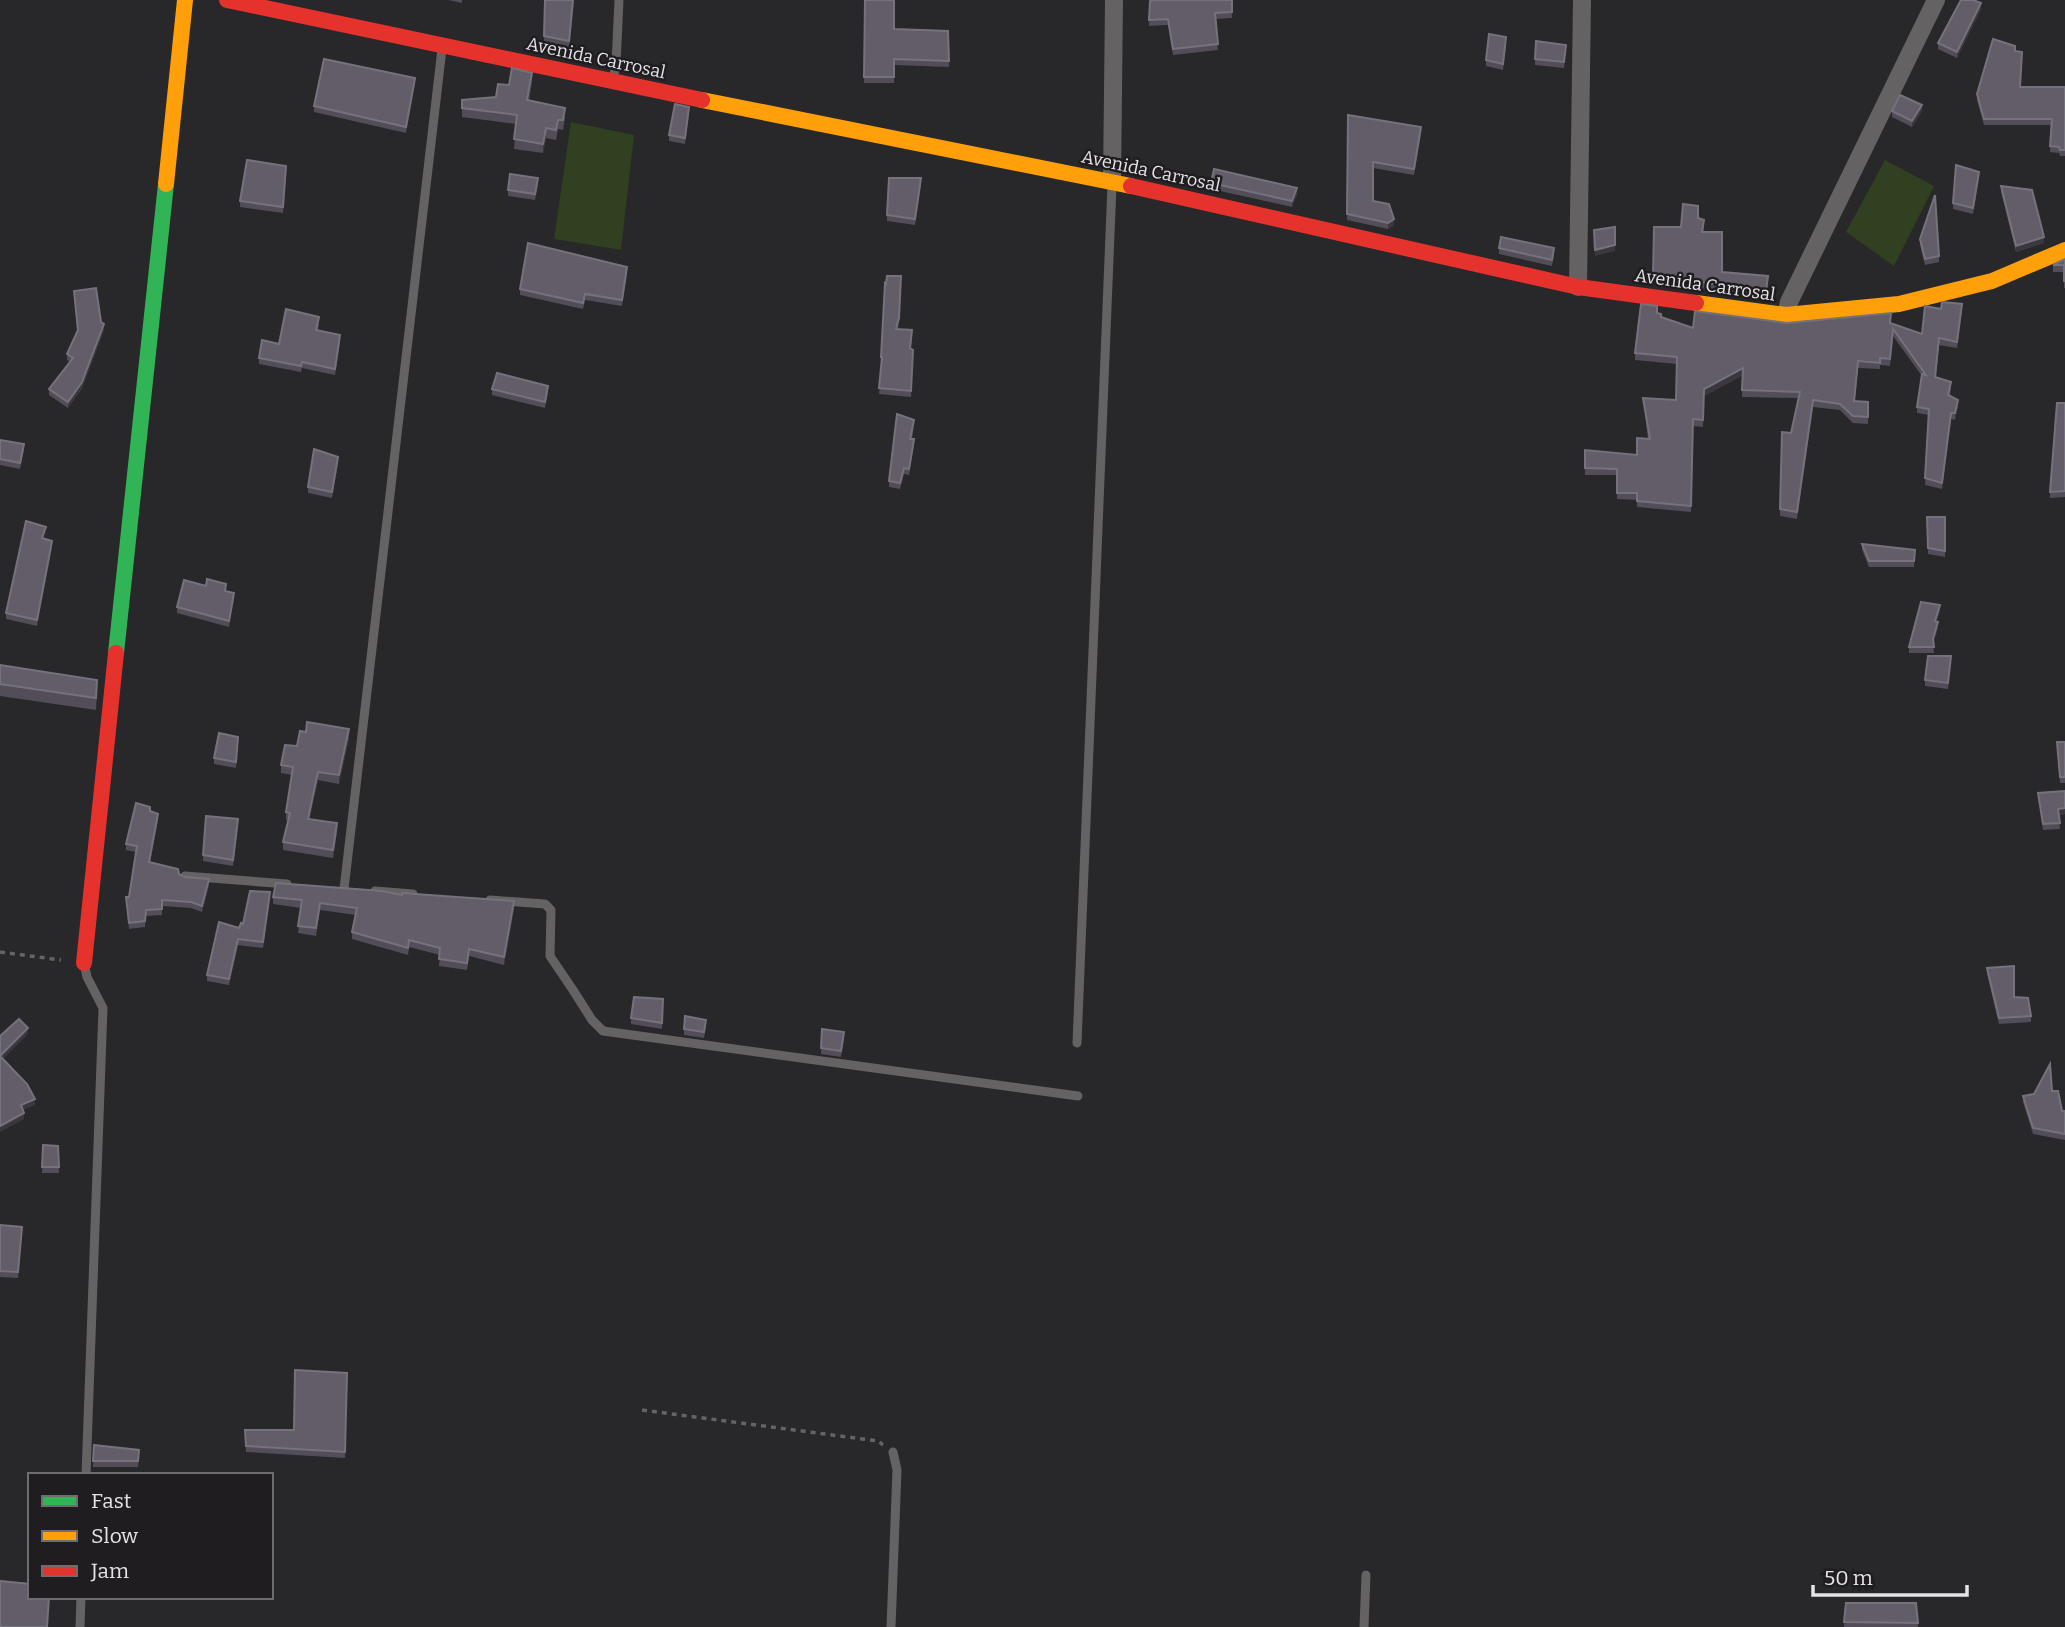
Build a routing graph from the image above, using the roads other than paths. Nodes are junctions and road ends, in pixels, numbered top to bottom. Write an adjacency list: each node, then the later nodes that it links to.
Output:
1 (185, 0): 21 (street)
2 (227, 0): 7 (street, Avenida Carrosal)
3 (619, 0): 8 (lane)
4 (1114, 0): 9 (street)
5 (1582, 0): 11 (street)
6 (1936, 0): 12 (street)
7 (442, 45): 8 (street, Avenida Carrosal); 16 (lane)
8 (612, 82): 9 (street, Avenida Carrosal)
9 (1112, 182): 11 (street, Avenida Carrosal); 22 (lane)
10 (2065, 250): 12 (street, Avenida Carrosal)
11 (1577, 287): 12 (street, Avenida Carrosal)
12 (1786, 315)
13 (185, 876): 14 (lane)
14 (291, 885)
15 (331, 888): 16 (lane)
16 (344, 889): 17 (lane)
17 (358, 890)
18 (371, 891): 19 (lane)
19 (425, 895)
20 (478, 899): 23 (lane)
21 (84, 963): 25 (lane)
22 (1077, 1043)
23 (1078, 1096)
24 (893, 1452): 29 (lane)
25 (86, 1473)
26 (1366, 1575): 30 (lane)
27 (82, 1599): 28 (lane)
28 (80, 1627)
29 (891, 1627)
30 (1364, 1627)

